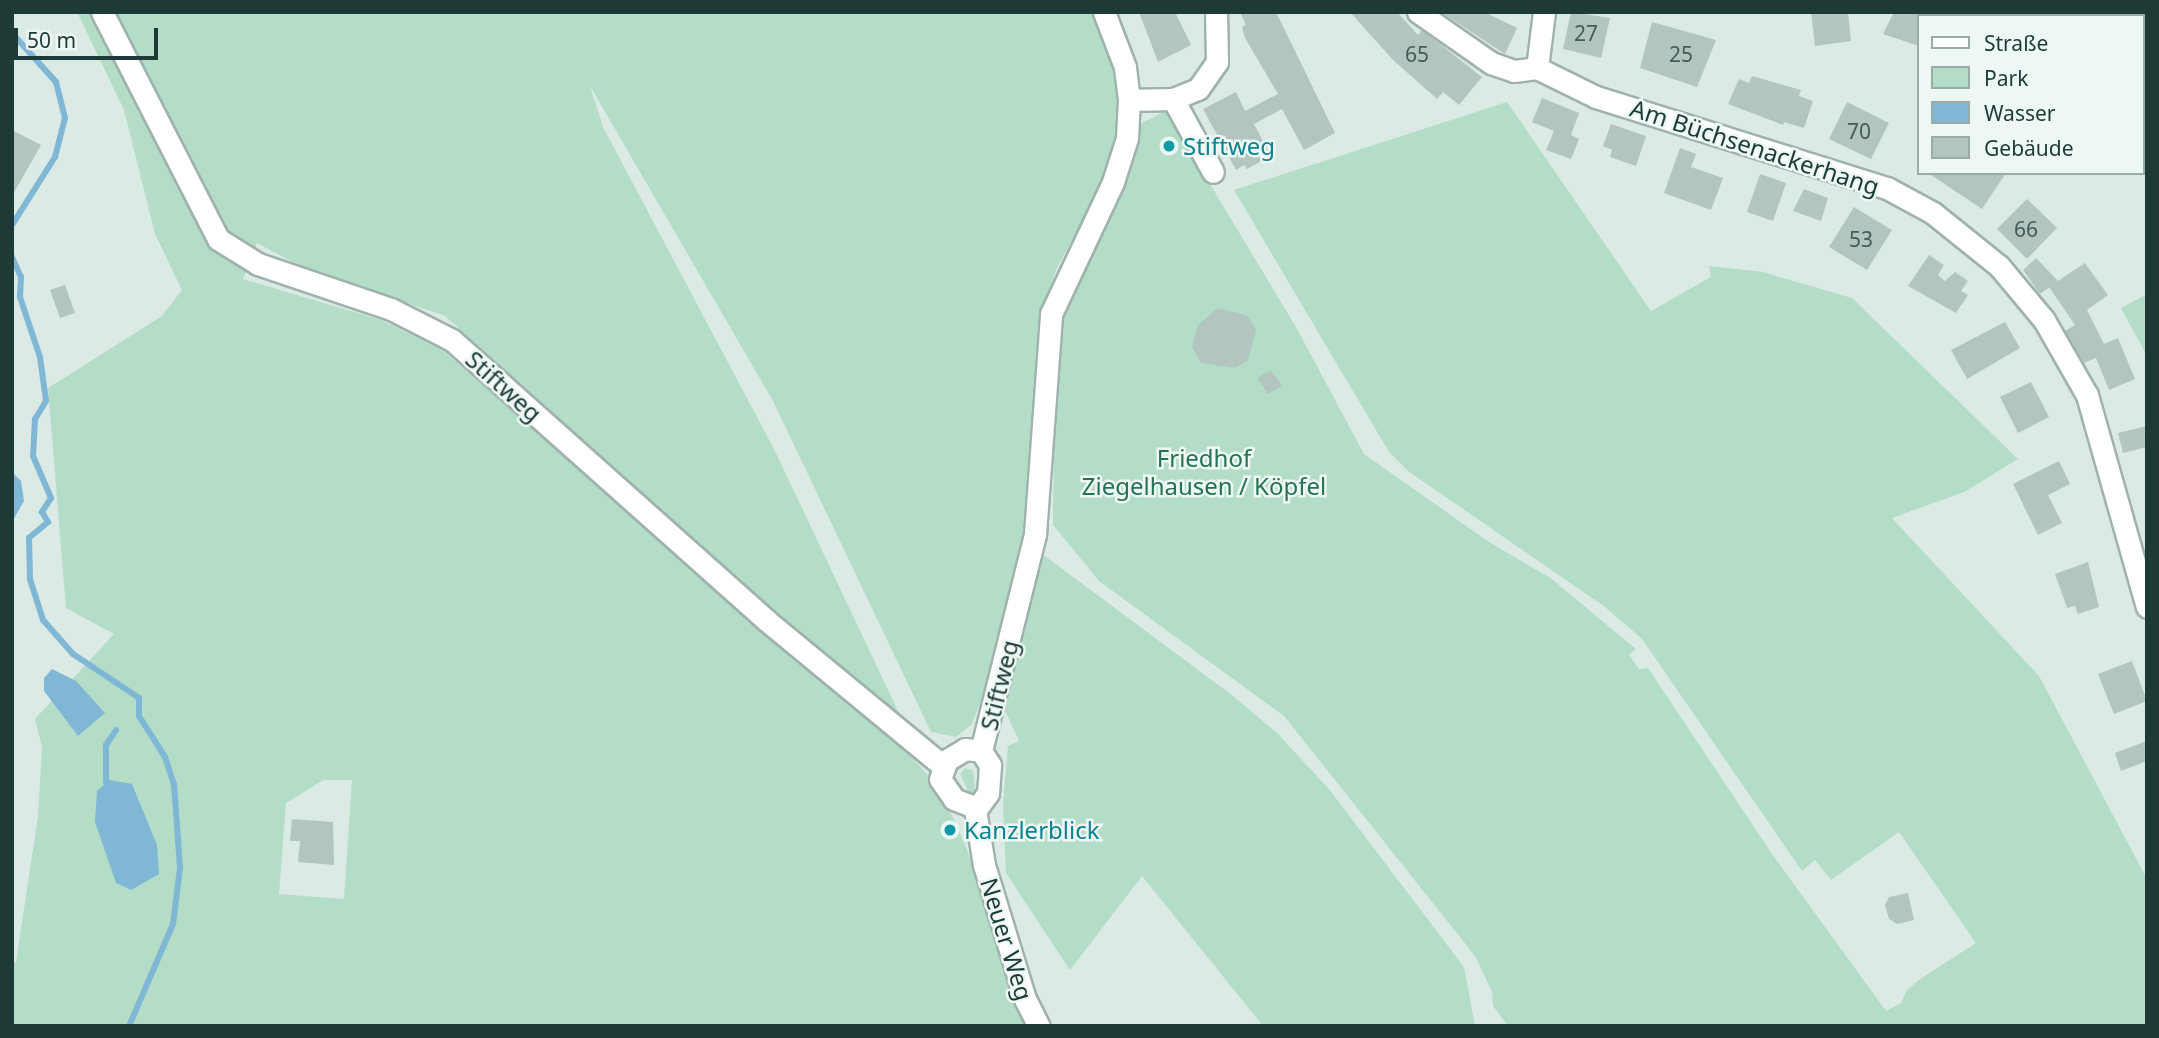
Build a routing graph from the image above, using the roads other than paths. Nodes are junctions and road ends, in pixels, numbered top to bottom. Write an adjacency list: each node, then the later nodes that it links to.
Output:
1 (102, 12): 12 (street, Stiftweg)
2 (1104, 12): 8 (street, Stiftweg)
3 (1216, 12): 7 (street)
4 (1418, 12): 6 (street, Am Büchsenackerhang)
5 (1544, 12): 6 (street)
6 (1537, 68): 10 (street, Am Büchsenackerhang)
7 (1173, 99): 8 (street); 9 (street)
8 (1129, 100): 11 (street, Stiftweg)
9 (1213, 172)
10 (2147, 607)
11 (981, 751): 12 (street, Stiftweg); 13 (street, Stiftweg)
12 (942, 765): 13 (street)
13 (975, 808): 14 (street, Neuer Weg)
14 (1039, 1026)

